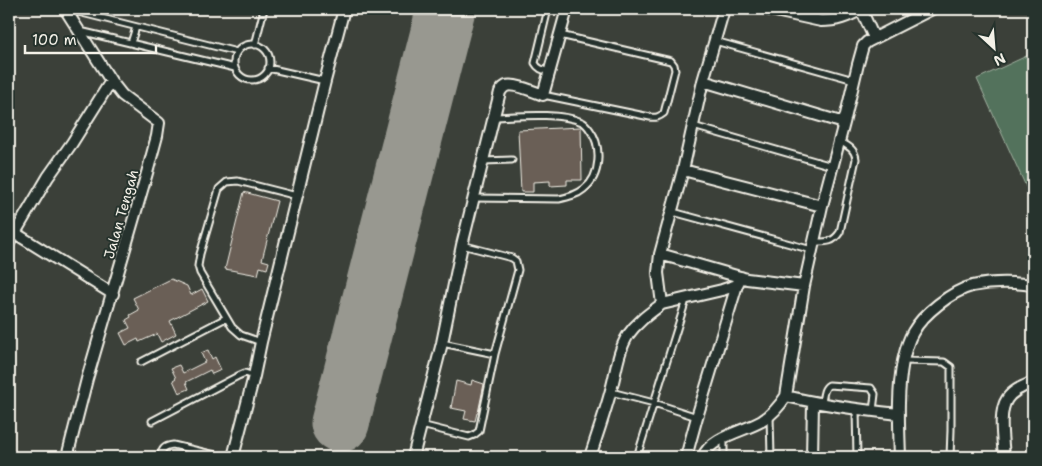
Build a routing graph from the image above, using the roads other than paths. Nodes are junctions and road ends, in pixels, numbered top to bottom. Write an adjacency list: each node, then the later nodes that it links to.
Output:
1 (65, 9): 11 (lane); 12 (street, Jalan Tengah)
2 (264, 9): 17 (lane)
3 (344, 9): 24 (street)
4 (548, 9): 21 (lane)
5 (567, 9): 13 (street)
6 (724, 9): 15 (street)
7 (766, 9): 8 (street)
8 (862, 9): 14 (street)
9 (932, 9): 10 (street)
10 (912, 13): 14 (street)
11 (136, 27): 16 (lane); 18 (lane)
12 (79, 30): 16 (lane); 23 (street, Jalan Tengah)
13 (560, 34): 21 (street); 26 (lane)
14 (874, 38): 22 (street)
15 (715, 41): 22 (lane); 25 (street)
16 (131, 43): 19 (lane)
17 (255, 45): 18 (lane); 20 (lane)
18 (237, 52): 19 (lane)
19 (235, 68): 20 (lane)
20 (268, 68): 24 (lane)
21 (550, 72): 26 (street)
22 (854, 80): 28 (street)
23 (111, 81): 39 (street); 47 (street, Jalan Tengah)
24 (325, 81): 35 (street)
25 (703, 81): 28 (street); 29 (street)
26 (544, 95): 27 (street)
27 (494, 117): 32 (street); 36 (lane)
28 (844, 122): 30 (street)
29 (693, 126): 33 (lane); 34 (street)
30 (839, 141): 33 (street); 42 (lane)
31 (512, 160): 32 (lane)
32 (483, 161): 36 (street)
33 (832, 166): 37 (street)
34 (683, 170): 37 (street); 38 (street)
35 (297, 196): 50 (lane); 51 (street)
36 (474, 198): 41 (street)
37 (822, 206): 42 (street)
38 (672, 212): 42 (lane); 43 (street)
39 (11, 231): 40 (street); 47 (street)
40 (9, 243)
41 (462, 245): 52 (street); 53 (lane)
42 (814, 246): 46 (street)
43 (660, 254): 44 (street); 49 (street)
44 (739, 281): 46 (street); 48 (street); 66 (street)
45 (1033, 285): 55 (street)
46 (804, 286): 59 (street)
47 (112, 294): 70 (street, Jalan Tengah)
48 (686, 299): 49 (street); 60 (lane)
49 (662, 304): 58 (street)
50 (226, 318): 51 (lane); 54 (lane)
51 (261, 342): 56 (street)
52 (442, 343): 53 (lane); 68 (street)
53 (495, 354): 68 (lane)
54 (141, 362)
55 (903, 362): 64 (street); 84 (lane)
56 (254, 376): 67 (lane); 73 (street)
57 (1033, 382): 85 (street)
58 (611, 392): 60 (lane); 75 (street)
59 (786, 396): 61 (street); 65 (street)
60 (654, 403): 66 (lane); 76 (lane)
61 (817, 403): 62 (street); 63 (lane); 81 (street)
62 (856, 410): 63 (street); 82 (lane)
63 (873, 411): 64 (street)
64 (899, 414): 83 (street)
65 (770, 415): 69 (street); 80 (lane)
66 (697, 418): 77 (street)
67 (152, 421)
68 (421, 425): 74 (street)
69 (724, 438): 78 (street); 79 (lane)
70 (67, 457)
71 (160, 457): 72 (lane)
72 (224, 457)
73 (233, 457)
74 (413, 457)
75 (590, 457)
76 (637, 457)
77 (686, 457)
78 (703, 457)
79 (724, 457)
80 (771, 457)
81 (812, 457)
82 (857, 457)
83 (900, 457)
84 (950, 457)
85 (1004, 457)

